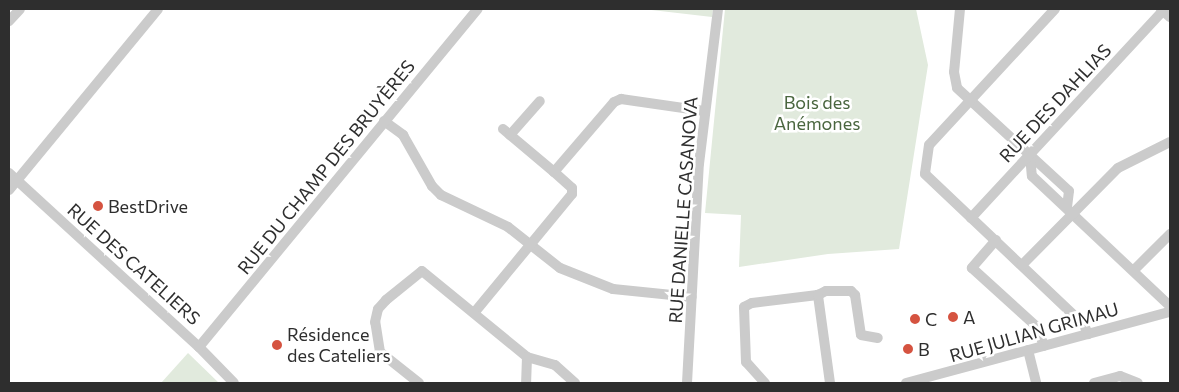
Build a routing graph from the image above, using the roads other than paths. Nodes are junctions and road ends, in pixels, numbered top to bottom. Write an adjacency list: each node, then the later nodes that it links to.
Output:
1 (20, 9): 8 (street)
2 (158, 9): 17 (street)
3 (478, 9): 12 (street, RUE DU CHAMP DES BRUYÈRES)
4 (718, 9): 11 (street, RUE DANIELLE CASANOVA)
5 (960, 9): 9 (street)
6 (1055, 9): 9 (street)
7 (1165, 12): 14 (street, RUE DES DAHLIAS)
8 (9, 21)
9 (971, 99): 14 (street); 20 (street)
10 (540, 101): 15 (street)
11 (704, 110): 15 (street); 27 (street, RUE DANIELLE CASANOVA)
12 (384, 121): 23 (street); 33 (street, RUE DU CHAMP DES BRUYÈRES)
13 (1170, 142): 19 (street)
14 (1030, 154): 19 (street); 20 (street, RUE DES DAHLIAS)
15 (554, 172): 23 (street)
16 (9, 173): 17 (street, RUE DES CATELIERS)
17 (17, 180): 18 (street); 33 (street, RUE DES CATELIERS)
18 (9, 190)
19 (1070, 210): 24 (street); 25 (street)
20 (971, 218): 22 (street)
21 (1170, 234): 25 (street)
22 (996, 240): 24 (street); 34 (street)
23 (528, 245): 27 (street); 30 (street)
24 (1022, 264): 31 (street)
25 (1134, 270): 28 (street)
26 (818, 295): 32 (street); 42 (street); 43 (street)
27 (692, 297): 41 (street, RUE DANIELLE CASANOVA)
28 (1170, 306)
29 (1170, 312): 31 (street, RUE JULIAN GRIMAU)
30 (474, 313): 36 (street); 38 (street)
31 (1088, 334): 34 (street, RUE JULIAN GRIMAU)
32 (878, 338)
33 (199, 346): 37 (street, RUE DES CATELIERS)
34 (1044, 346): 35 (street, RUE JULIAN GRIMAU)
35 (1028, 350): 44 (street, RUE JULIAN GRIMAU); 45 (street)
36 (527, 357): 39 (street); 40 (street)
37 (234, 383)
38 (419, 383)
39 (526, 383)
40 (575, 383)
41 (687, 383)
42 (765, 383)
43 (830, 383)
44 (906, 383)
45 (1036, 383)
46 (1094, 383): 47 (street)
47 (1138, 383)

